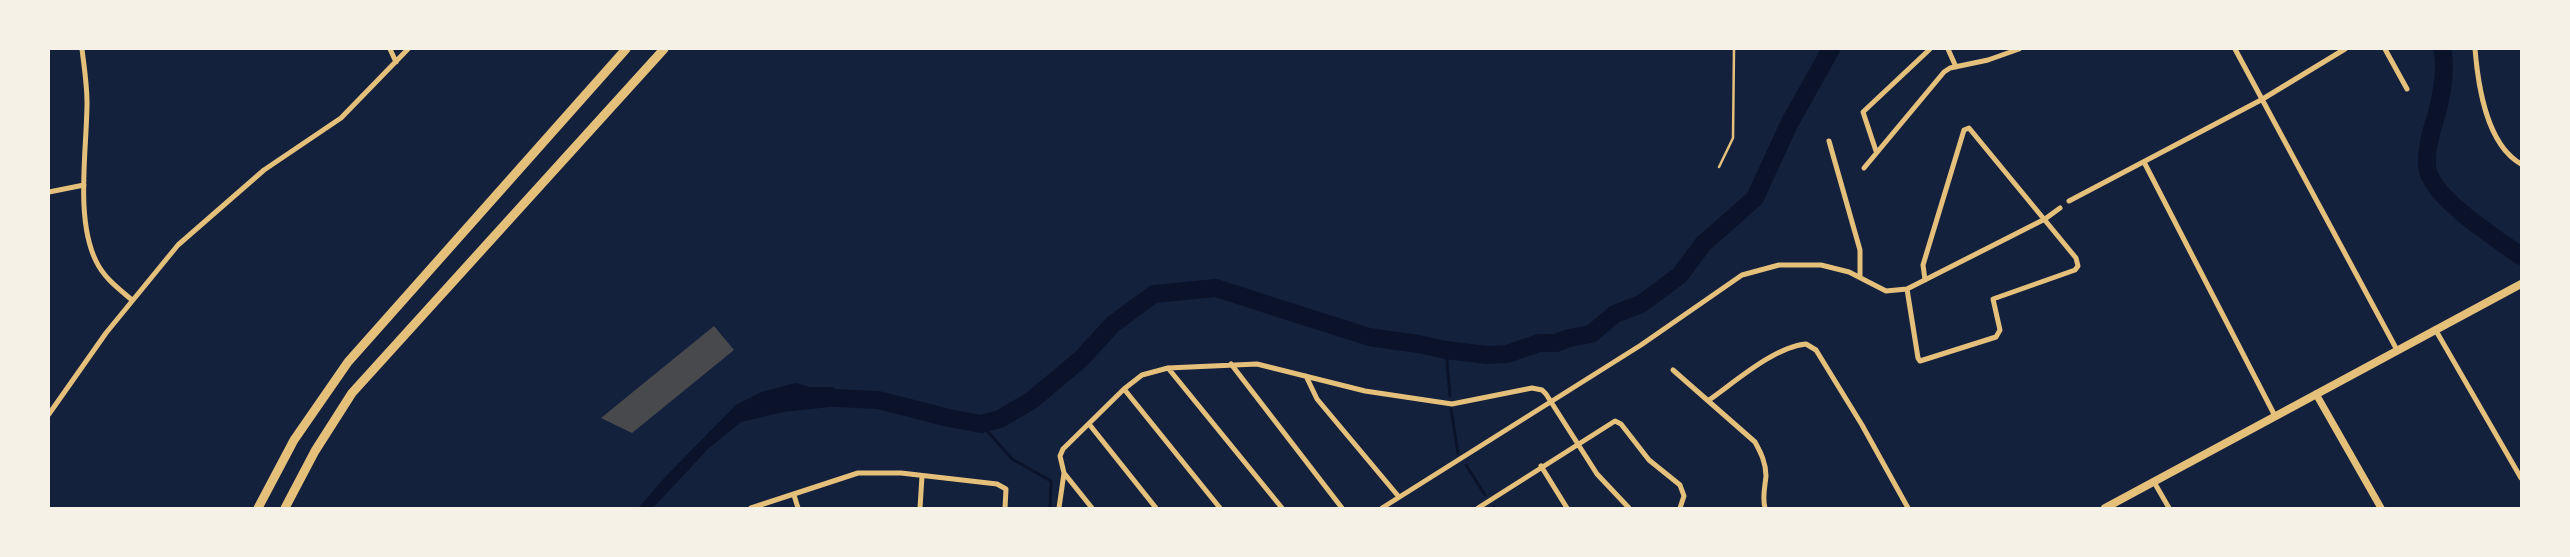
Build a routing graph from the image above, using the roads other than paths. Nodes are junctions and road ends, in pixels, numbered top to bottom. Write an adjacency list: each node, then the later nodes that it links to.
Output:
1 (82, 49): 24 (street)
2 (390, 49): 14 (street)
3 (408, 49): 14 (street)
4 (626, 49): 55 (main road)
5 (664, 49): 56 (main road)
6 (1734, 49): 22 (lane)
7 (1930, 49): 19 (street)
8 (1948, 49): 15 (street)
9 (2019, 49): 15 (street)
10 (2235, 49): 17 (street)
11 (2346, 49): 17 (street)
12 (2385, 49): 16 (street)
13 (2475, 49): 21 (street)
14 (396, 62): 33 (street)
15 (1956, 67): 19 (street)
16 (2407, 90)
17 (2262, 100): 20 (street); 35 (street)
18 (1829, 141): 29 (street)
19 (1876, 151): 23 (street)
20 (2144, 162): 26 (street); 45 (street)
21 (2521, 164)
22 (1719, 167)
23 (1864, 168)
24 (84, 185): 25 (street); 33 (street)
25 (49, 192)
26 (2069, 201)
27 (2060, 208): 28 (street)
28 (2045, 219): 30 (street); 30 (street); 32 (street)
29 (1860, 277): 32 (street); 43 (street)
30 (1926, 280): 32 (street)
31 (2520, 285): 34 (main road)
32 (1906, 290)
33 (132, 300): 44 (street)
34 (2436, 329): 35 (main road); 51 (street)
35 (2397, 350): 41 (main road)
36 (1231, 364): 37 (street); 39 (street); 66 (street)
37 (1168, 368): 40 (street); 65 (street)
38 (1672, 370): 42 (street)
39 (1306, 376): 43 (street); 54 (street)
40 (1124, 389): 46 (street); 64 (street)
41 (2316, 394): 45 (main road); 76 (street)
42 (1709, 400): 72 (street); 73 (street)
43 (1551, 402): 47 (street); 54 (street)
44 (49, 414)
45 (2276, 416): 52 (main road)
46 (1089, 424): 49 (street); 63 (street)
47 (1577, 444): 48 (street); 70 (street); 71 (street)
48 (1541, 466): 68 (street); 69 (street)
49 (1064, 473): 61 (street); 62 (street)
50 (922, 476): 53 (street); 59 (street); 60 (street)
51 (2521, 478)
52 (2154, 482): 74 (main road); 75 (street)
53 (794, 495): 57 (street); 58 (street)
54 (1399, 497): 67 (street)
55 (258, 508)
56 (285, 508)
57 (751, 508)
58 (798, 508)
59 (920, 508)
60 (1005, 508)
61 (1059, 508)
62 (1092, 508)
63 (1156, 508)
64 (1220, 508)
65 (1282, 508)
66 (1342, 508)
67 (1382, 508)
68 (1478, 508)
69 (1567, 508)
70 (1629, 508)
71 (1680, 508)
72 (1765, 508)
73 (1908, 508)
74 (2105, 508)
75 (2169, 508)
76 (2380, 508)

